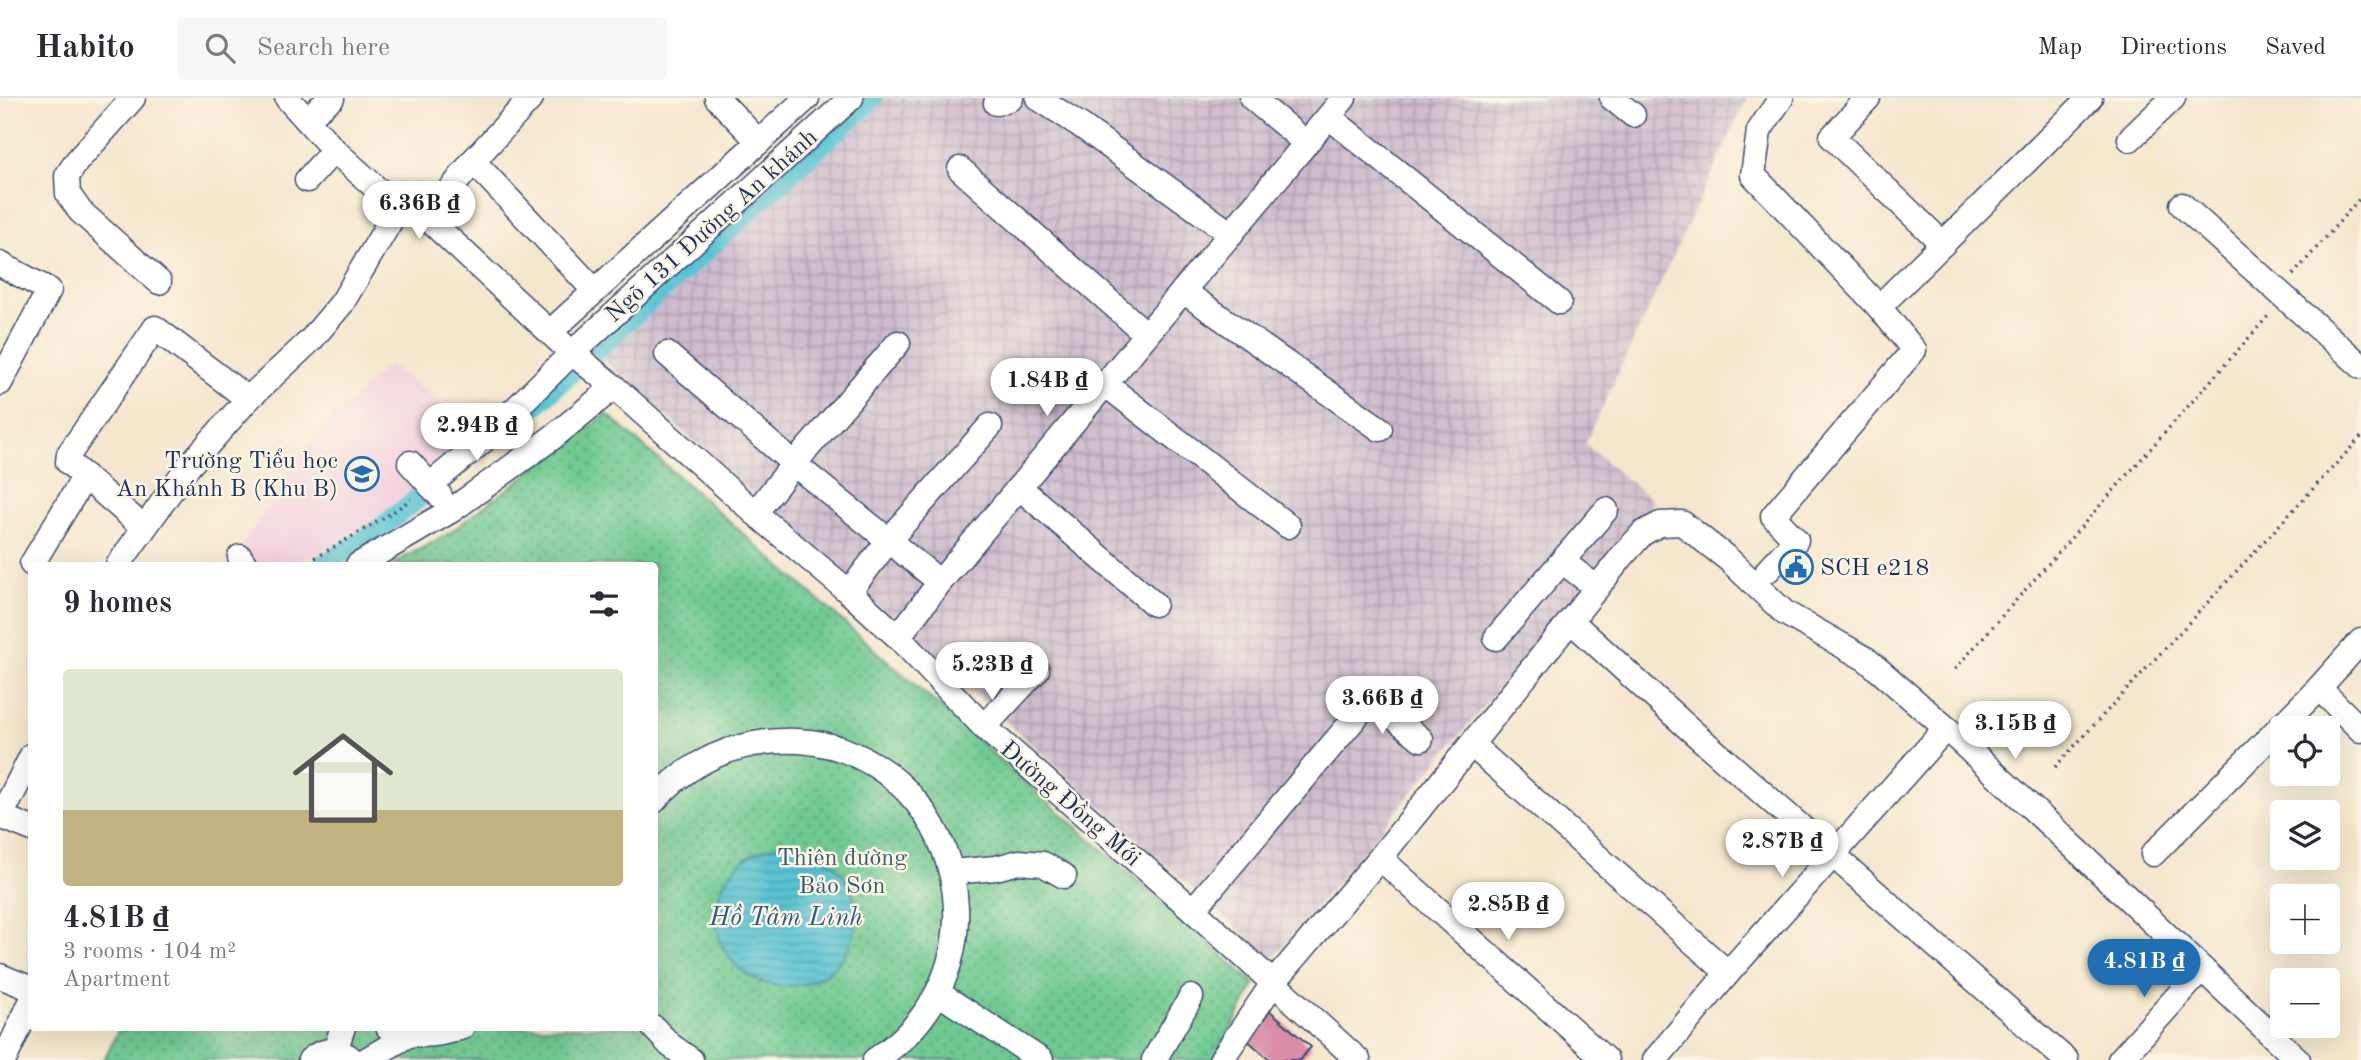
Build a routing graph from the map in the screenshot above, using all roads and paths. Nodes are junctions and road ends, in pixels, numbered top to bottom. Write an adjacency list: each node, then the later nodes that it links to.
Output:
1 (133, 98): 32 (street)
2 (287, 98): 17 (street)
3 (332, 98): 17 (street)
4 (531, 98): 22 (street)
5 (717, 98): 19 (street)
6 (807, 98): 19 (street)
7 (851, 98): 42 (street, Ngõ 131 Đường An khánh)
8 (1038, 98): 29 (street)
9 (1252, 98): 20 (street)
10 (1612, 98): 16 (street)
11 (1781, 98): 37 (street)
12 (1868, 98): 30 (street)
13 (2090, 98): 30 (street)
14 (2167, 100): 18 (street)
15 (1336, 107): 20 (street); 36 (street)
16 (1633, 115)
17 (306, 118): 21 (street)
18 (2130, 139)
19 (758, 142): 33 (street)
20 (1306, 143): 29 (street)
21 (334, 150): 24 (street); 27 (street)
22 (473, 161): 28 (street); 33 (street)
23 (960, 169): 39 (street)
24 (307, 180)
25 (2361, 197): 35 (path)
26 (2182, 205): 35 (street)
27 (398, 208): 28 (street); 47 (street)
28 (428, 219): 38 (street, Đường Đồng Mới)
29 (1237, 226): 34 (street)
30 (1943, 244): 37 (street)
31 (0, 264): 45 (street)
32 (159, 282)
33 (595, 291): 38 (street)
34 (1183, 291): 39 (street); 49 (street)
35 (2282, 294): 43 (street); 76 (path)
36 (1559, 302)
37 (1879, 307): 67 (street)
38 (550, 332): 42 (street, Đường Đồng Mới)
39 (1146, 334): 46 (street)
40 (898, 342): 52 (street)
41 (667, 355): 52 (street)
42 (575, 356): 44 (street, Đường Đồng Mới); 54 (street, Ngõ 131 Đường An khánh)
43 (2361, 366)
44 (606, 381): 56 (street); 58 (street, Đường Đồng Mới)
45 (0, 383)
46 (1105, 384): 55 (street); 59 (street)
47 (248, 399): 53 (street); 60 (street)
48 (990, 426): 61 (street)
49 (1380, 429)
50 (2361, 437): 85 (path)
51 (410, 463): 54 (street)
52 (794, 464): 58 (street); 61 (street)
53 (85, 476): 60 (street); 63 (street)
54 (430, 485): 56 (street); 65 (path)
55 (1019, 487): 68 (street); 71 (street)
56 (451, 509): 66 (street)
57 (1606, 510): 62 (street)
58 (755, 513): 70 (street, Đường Đồng Mới)
59 (1289, 526)
60 (143, 527): 64 (street)
61 (889, 540): 68 (street); 70 (street)
62 (1562, 561): 69 (street); 74 (street)
63 (33, 562)
64 (121, 562)
65 (308, 562)
66 (363, 562)
67 (1768, 570)
68 (940, 582): 73 (street)
69 (1597, 588): 72 (street); 80 (street)
70 (849, 593): 73 (street, Đường Đồng Mới)
71 (1154, 604)
72 (1571, 621): 83 (street); 90 (street)
73 (898, 637): 79 (street, Đường Đồng Mới)
74 (1496, 638)
75 (2361, 641): 78 (street)
76 (1955, 669)
77 (1037, 670): 79 (street)
78 (2319, 688): 81 (street); 89 (street)
79 (985, 727): 94 (street, Đường Đồng Mới)
80 (1946, 728): 90 (street); 95 (street)
81 (2361, 730)
82 (1421, 739): 94 (street)
83 (1472, 746): 91 (street); 96 (street)
84 (28, 763): 87 (street)
85 (2055, 767)
86 (658, 797): 92 (street)
87 (0, 815): 88 (street)
88 (28, 827)
89 (2153, 854)
90 (1834, 855): 96 (street); 118 (street)
91 (1380, 858): 98 (street); 116 (street)
92 (952, 872): 93 (street); 100 (street)
93 (1065, 876)
94 (1193, 910): 98 (street, Đường Đồng Mới)
95 (2202, 969): 119 (street); 120 (street)
96 (1728, 973): 117 (street)
97 (0, 976): 99 (street)
98 (1273, 982): 108 (street); 115 (street, Đường Đồng Mới)
99 (28, 987)
100 (937, 993): 107 (street); 113 (street)
101 (1191, 997): 114 (street)
102 (28, 1009): 109 (street)
103 (399, 1031): 104 (street); 111 (street)
104 (450, 1031)
105 (663, 1044): 112 (street)
106 (344, 1046): 110 (street)
107 (887, 1056)
108 (1224, 1059)
109 (4, 1060)
110 (310, 1060)
111 (366, 1060)
112 (691, 1060)
113 (1041, 1060)
114 (1154, 1060)
115 (1359, 1060)
116 (1606, 1060)
117 (1655, 1060)
118 (2066, 1060)
119 (2120, 1060)
120 (2298, 1060)

